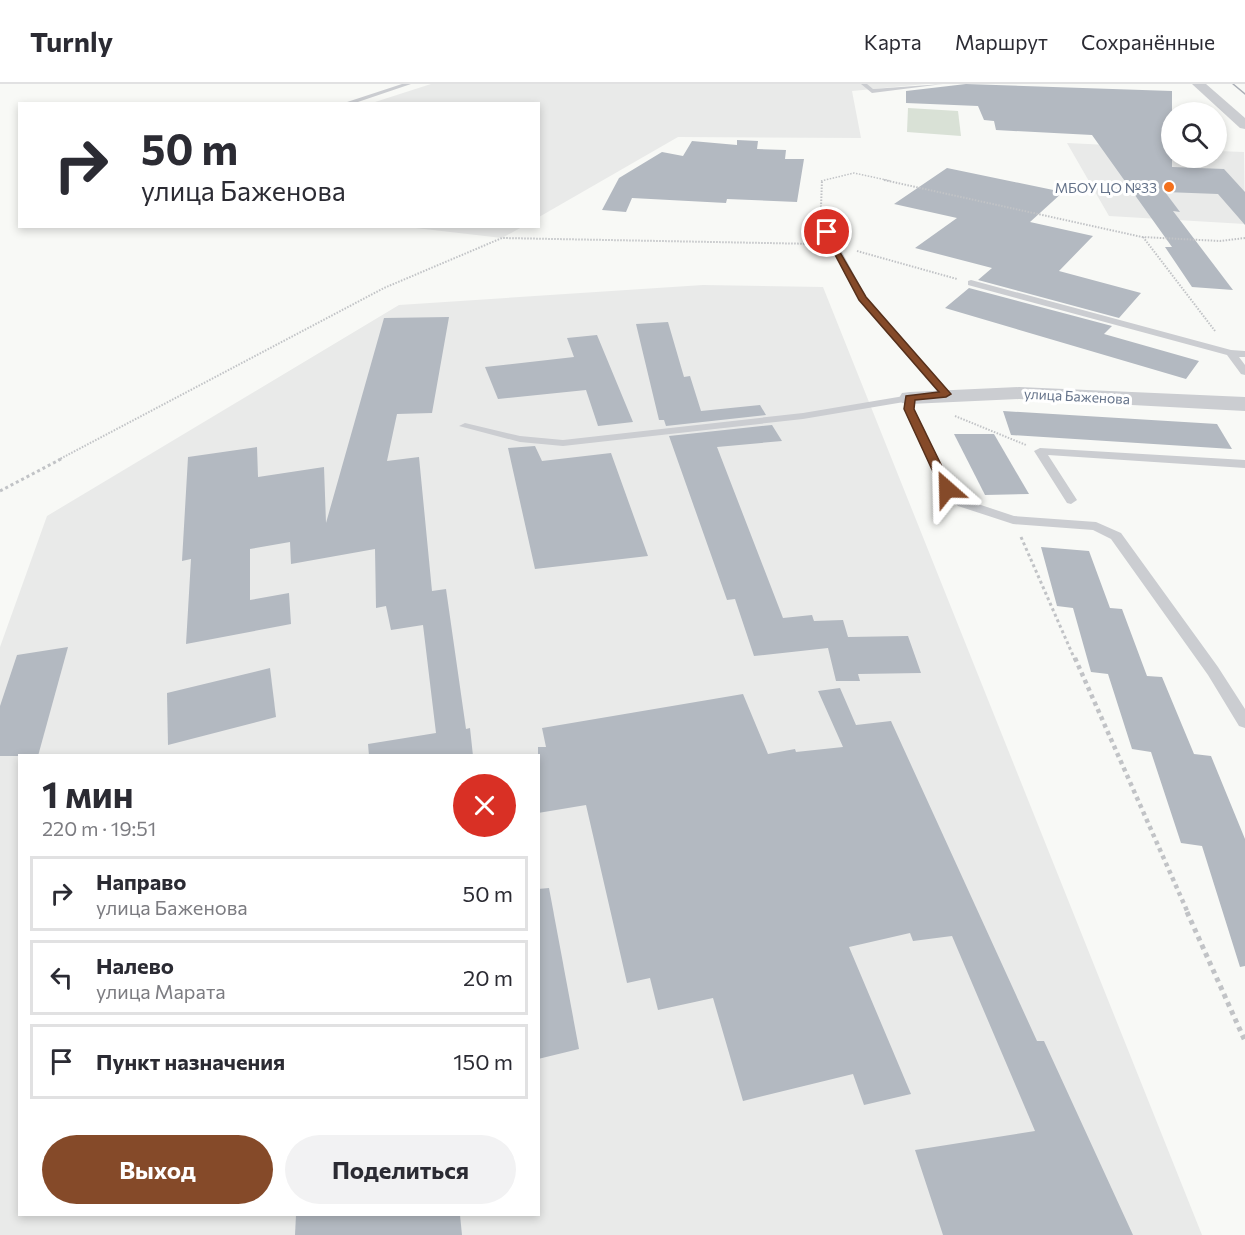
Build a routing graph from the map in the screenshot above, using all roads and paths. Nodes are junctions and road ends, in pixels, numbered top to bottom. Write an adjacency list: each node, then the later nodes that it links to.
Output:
1 (408, 84): 5 (lane)
2 (864, 84): 3 (lane)
3 (940, 84)
4 (1198, 84): 6 (street)
5 (350, 102)
6 (1245, 125)
7 (821, 220): 8 (path); 10 (lane)
8 (1142, 237): 9 (path); 12 (path)
9 (1245, 238)
10 (833, 244): 11 (path); 15 (lane); 22 (path)
11 (971, 284): 12 (lane)
12 (1231, 353): 13 (lane); 14 (lane)
13 (1245, 354)
14 (1245, 372)
15 (946, 394): 16 (street, улица Баженова); 17 (street, улица Баженова)
16 (910, 398): 19 (lane); 24 (lane)
17 (1245, 404)
18 (953, 415): 20 (path)
19 (465, 426)
20 (1040, 451): 21 (lane); 23 (lane)
21 (1245, 464)
22 (0, 491)
23 (1071, 500)
24 (1013, 520): 25 (lane); 26 (path)
25 (1245, 722)
26 (1245, 1041)

